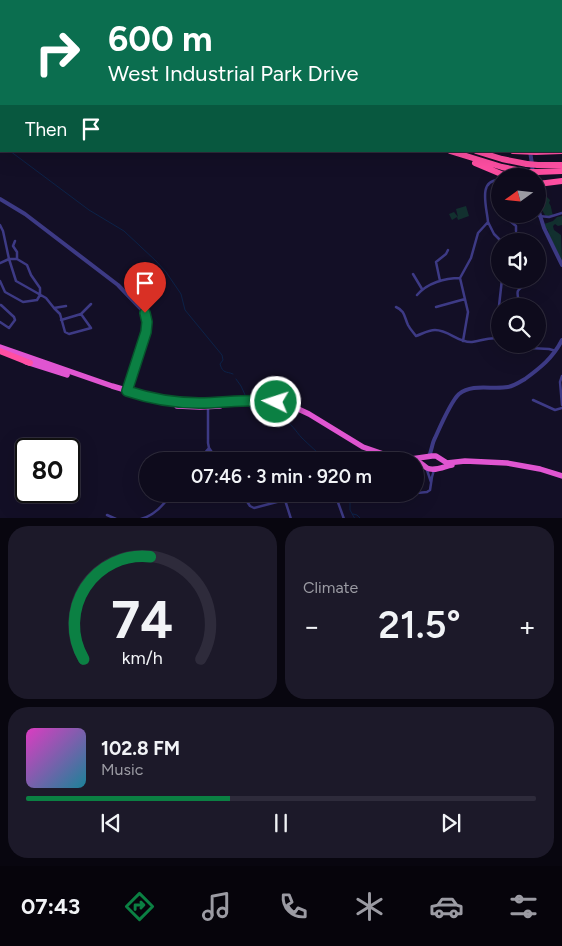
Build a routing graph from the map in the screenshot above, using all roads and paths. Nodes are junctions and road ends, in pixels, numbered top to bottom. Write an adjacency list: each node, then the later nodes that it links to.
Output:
1 (450, 152): 10 (highway)
2 (451, 152): 6 (highway)
3 (479, 152): 7 (highway)
4 (530, 152): 8 (street)
5 (562, 165): 9 (highway)
6 (502, 168)
7 (527, 168)
8 (534, 168)
9 (546, 169)
10 (491, 170)
11 (546, 171): 12 (highway)
12 (562, 171)
13 (562, 181): 15 (highway)
14 (491, 182): 19 (street)
15 (546, 183)
16 (1, 201): 58 (street)
17 (562, 213): 18 (street)
18 (546, 217)
19 (488, 222): 24 (street); 32 (street)
20 (513, 223): 23 (street)
21 (542, 223): 30 (street)
22 (0, 225): 27 (street)
23 (516, 231)
24 (494, 233)
25 (15, 241): 28 (street)
26 (448, 250): 34 (street)
27 (9, 259): 28 (street); 29 (street); 37 (street)
28 (17, 259): 37 (street)
29 (0, 263)
30 (562, 265)
31 (413, 274): 36 (street)
32 (460, 278): 34 (street); 39 (street)
33 (0, 281): 35 (street)
34 (440, 281): 36 (street)
35 (1, 287): 37 (street)
36 (422, 289): 38 (street)
37 (40, 295): 45 (street)
38 (417, 295)
39 (465, 299): 43 (street); 50 (street)
40 (90, 304): 46 (street)
41 (0, 305): 48 (street)
42 (66, 306): 45 (street)
43 (436, 306)
44 (396, 307): 50 (street)
45 (54, 308): 47 (street)
46 (81, 314): 47 (street); 47 (street)
47 (61, 320)
48 (0, 322)
49 (491, 338): 50 (street)
50 (463, 341)
51 (561, 344): 54 (street)
52 (546, 349): 54 (street)
53 (0, 350): 55 (highway); 58 (highway)
54 (556, 351): 65 (street)
55 (30, 363): 57 (highway)
56 (562, 376): 63 (street)
57 (96, 384): 58 (highway); 60 (highway)
58 (127, 391): 60 (highway)
59 (533, 400): 63 (street)
60 (156, 401): 62 (highway); 64 (highway)
61 (257, 402): 62 (highway); 62 (highway); 69 (highway)
62 (240, 403): 64 (highway)
63 (562, 406)
64 (208, 407): 66 (street)
65 (437, 434): 71 (street); 72 (street)
66 (209, 448): 67 (street); 68 (street)
67 (206, 452)
68 (212, 452)
69 (373, 452)
70 (424, 456): 71 (highway)
71 (427, 456): 72 (highway); 73 (highway)
72 (437, 456): 74 (highway); 75 (highway)
73 (426, 467): 74 (highway); 76 (street)
74 (436, 469): 75 (highway); 76 (street)
75 (562, 478)
76 (431, 483): 77 (street)
77 (424, 492)
78 (166, 502): 85 (street)
79 (247, 502): 80 (street)
80 (277, 502)
81 (286, 502): 86 (street)
82 (338, 502): 87 (street)
83 (107, 515): 84 (street)
84 (116, 518)
85 (141, 518)
86 (291, 518)
87 (344, 518)

